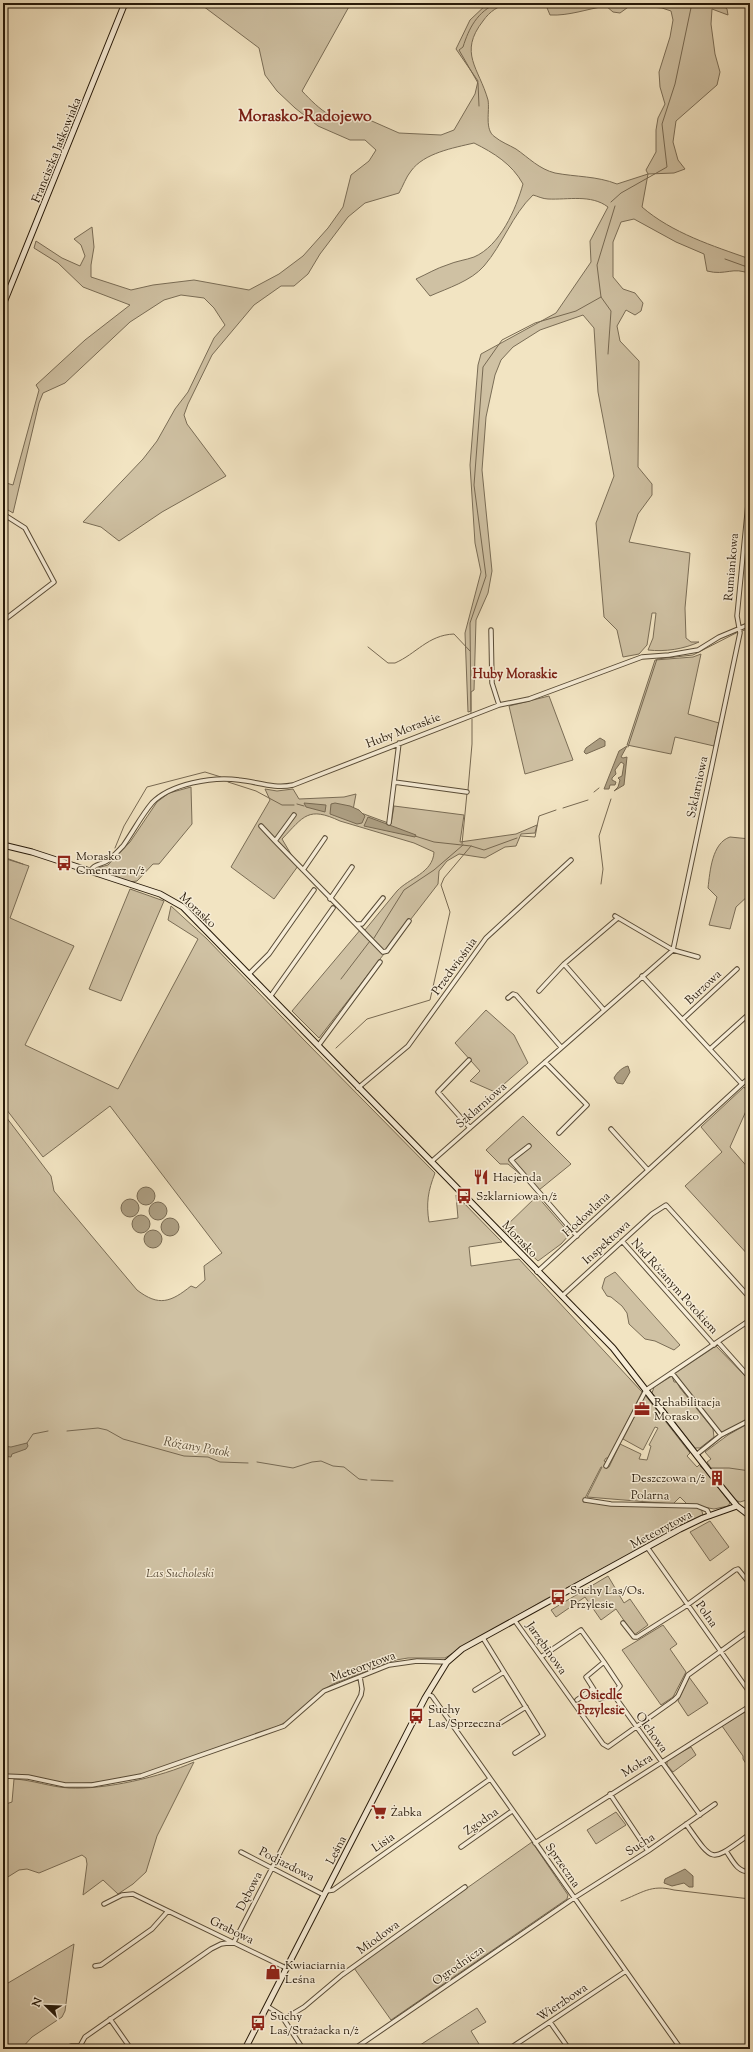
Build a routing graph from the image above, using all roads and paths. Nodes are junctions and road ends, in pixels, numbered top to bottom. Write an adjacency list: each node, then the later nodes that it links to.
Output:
1 (125, 3): 2 (street, Franciszka Jaśkowiaka)
2 (3, 304)
3 (750, 484): 7 (street, Rumiankowa)
4 (3, 514): 5 (street)
5 (3, 621)
6 (750, 624): 7 (street, Huby Moraskie)
7 (739, 628): 9 (street, Huby Moraskie); 29 (street, Szklarniowa)
8 (491, 630): 9 (street)
9 (499, 705): 10 (street, Huby Moraskie)
10 (399, 743): 11 (street); 22 (street, Huby Moraskie)
11 (394, 782): 12 (street); 14 (street)
12 (467, 792)
13 (294, 815): 17 (street)
14 (389, 823)
15 (261, 826): 17 (street)
16 (325, 838): 21 (street)
17 (275, 841): 21 (street)
18 (3, 845): 22 (street, Morasko)
19 (571, 860): 49 (street, Przedwiośnia)
20 (352, 867): 25 (street)
21 (303, 870): 25 (street)
22 (90, 872): 34 (street, Morasko)
23 (314, 890): 34 (street)
24 (383, 898): 28 (street)
25 (330, 899): 28 (street)
26 (334, 908): 37 (street)
27 (410, 921): 28 (street)
28 (356, 924)
29 (673, 950): 30 (street); 32 (street); 35 (street, Szklarniowa)
30 (698, 958)
31 (380, 962): 42 (street)
32 (564, 964): 36 (street); 39 (street)
33 (737, 969): 41 (street, Burzowa)
34 (248, 974): 37 (street, Morasko)
35 (642, 976): 39 (street, Szklarniowa); 41 (street)
36 (539, 991)
37 (270, 997): 42 (street, Morasko)
38 (508, 998): 43 (street)
39 (604, 1010): 43 (street, Szklarniowa)
40 (750, 1012): 44 (street)
41 (683, 1019): 44 (street)
42 (318, 1046): 49 (street, Morasko)
43 (562, 1048): 46 (street, Szklarniowa)
44 (710, 1049): 48 (street)
45 (470, 1060): 50 (street)
46 (545, 1062): 50 (street, Szklarniowa); 52 (street)
47 (750, 1077): 48 (street, Hodowlana)
48 (742, 1084): 55 (street, Hodowlana)
49 (358, 1088): 54 (street, Morasko)
50 (470, 1128): 54 (street, Szklarniowa)
51 (611, 1129): 55 (street)
52 (559, 1133)
53 (528, 1146): 56 (street)
54 (431, 1162): 58 (street, Morasko)
55 (648, 1170): 56 (street, Hodowlana)
56 (577, 1236): 58 (street, Hodowlana)
57 (622, 1241): 59 (street, Inspektowa); 60 (street, Inspektowa); 62 (street, Nad Różanym Potokiem)
58 (537, 1272): 59 (street, Morasko)
59 (562, 1296): 65 (street, Morasko)
60 (750, 1298)
61 (750, 1320): 62 (street, Nad Różanym Potokiem)
62 (716, 1343): 63 (street, Nad Różanym Potokiem); 64 (street)
63 (672, 1373): 65 (street, Nad Różanym Potokiem); 67 (street)
64 (750, 1378)
65 (646, 1390): 68 (street, Morasko); 69 (street)
66 (750, 1420): 67 (street)
67 (721, 1436): 68 (street)
68 (696, 1455): 71 (street, Morasko)
69 (606, 1466)
70 (585, 1500): 72 (street, Polarna)
71 (737, 1506): 72 (street, Meteorytowa); 73 (street, Morasko)
72 (710, 1516): 74 (street, Meteorytowa)
73 (750, 1516)
74 (647, 1547): 76 (street, Polna); 77 (street, Meteorytowa)
75 (750, 1584): 76 (street)
76 (688, 1603): 78 (street); 81 (street, Polna)
77 (515, 1621): 80 (street, Meteorytowa); 82 (street, Jarzębinowa)
78 (624, 1623)
79 (750, 1630): 81 (street)
80 (483, 1639): 83 (street, Meteorytowa); 85 (street)
81 (721, 1651): 89 (street, Polna); 96 (street)
82 (541, 1657): 84 (street); 96 (street, Jarzębinowa)
83 (447, 1662): 86 (street, Meteorytowa); 90 (street, Leśna)
84 (604, 1662): 87 (street); 91 (street)
85 (504, 1672): 88 (street); 94 (street)
86 (360, 1677): 99 (street, Meteorytowa); 112 (street, Dębowa)
87 (592, 1689): 91 (street); 92 (street)
88 (475, 1690)
89 (750, 1693)
90 (427, 1694): 100 (street, Sprzeczna); 115 (street, Leśna)
91 (613, 1694): 96 (street, Olchowa)
92 (577, 1700)
93 (750, 1706): 98 (street, Mokra)
94 (526, 1707): 95 (street); 97 (street)
95 (497, 1725)
96 (636, 1727): 98 (street, Olchowa)
97 (515, 1753)
98 (662, 1762): 101 (street, Mokra); 104 (street, Olchowa)
99 (3, 1776)
100 (490, 1779): 103 (street, Sprzeczna); 115 (street, Lisia)
101 (610, 1794): 107 (street, Mokra); 109 (street)
102 (715, 1804): 104 (street, Sucha)
103 (512, 1811): 107 (street, Sprzeczna); 108 (street, Zgodna)
104 (700, 1815): 105 (street, Sucha)
105 (686, 1824): 109 (street, Sucha); 110 (street)
106 (750, 1834): 110 (street)
107 (535, 1843): 116 (street, Sprzeczna)
108 (461, 1847)
109 (648, 1851): 116 (street, Sucha)
110 (726, 1851): 113 (street)
111 (241, 1852): 112 (street, Podjazdowa)
112 (272, 1868): 115 (street, Podjazdowa); 119 (street, Dębowa)
113 (750, 1872)
114 (465, 1887): 126 (street, Miodowa)
115 (325, 1893): 121 (street, Leśna)
116 (574, 1898): 122 (street, Sprzeczna); 134 (street, Ogrodnicza)
117 (104, 1904): 118 (street, Grabowa)
118 (168, 1911): 119 (street, Grabowa); 120 (street)
119 (234, 1942): 121 (street, Grabowa); 123 (street)
120 (95, 1966)
121 (286, 1968): 125 (street, Leśna)
122 (626, 1972): 128 (street, Wierzbowa); 137 (street, Sprzeczna)
123 (146, 1994): 124 (street); 127 (street)
124 (149, 1998)
125 (267, 2006): 126 (street); 132 (street, Leśna)
126 (284, 2018): 133 (street)
127 (110, 2019): 129 (street); 131 (street)
128 (550, 2022): 135 (street, Wierzbowa); 136 (street)
129 (81, 2048): 130 (street)
130 (67, 2049)
131 (131, 2049)
132 (245, 2049)
133 (303, 2049)
134 (354, 2049)
135 (508, 2049)
136 (569, 2049)
137 (681, 2049)

